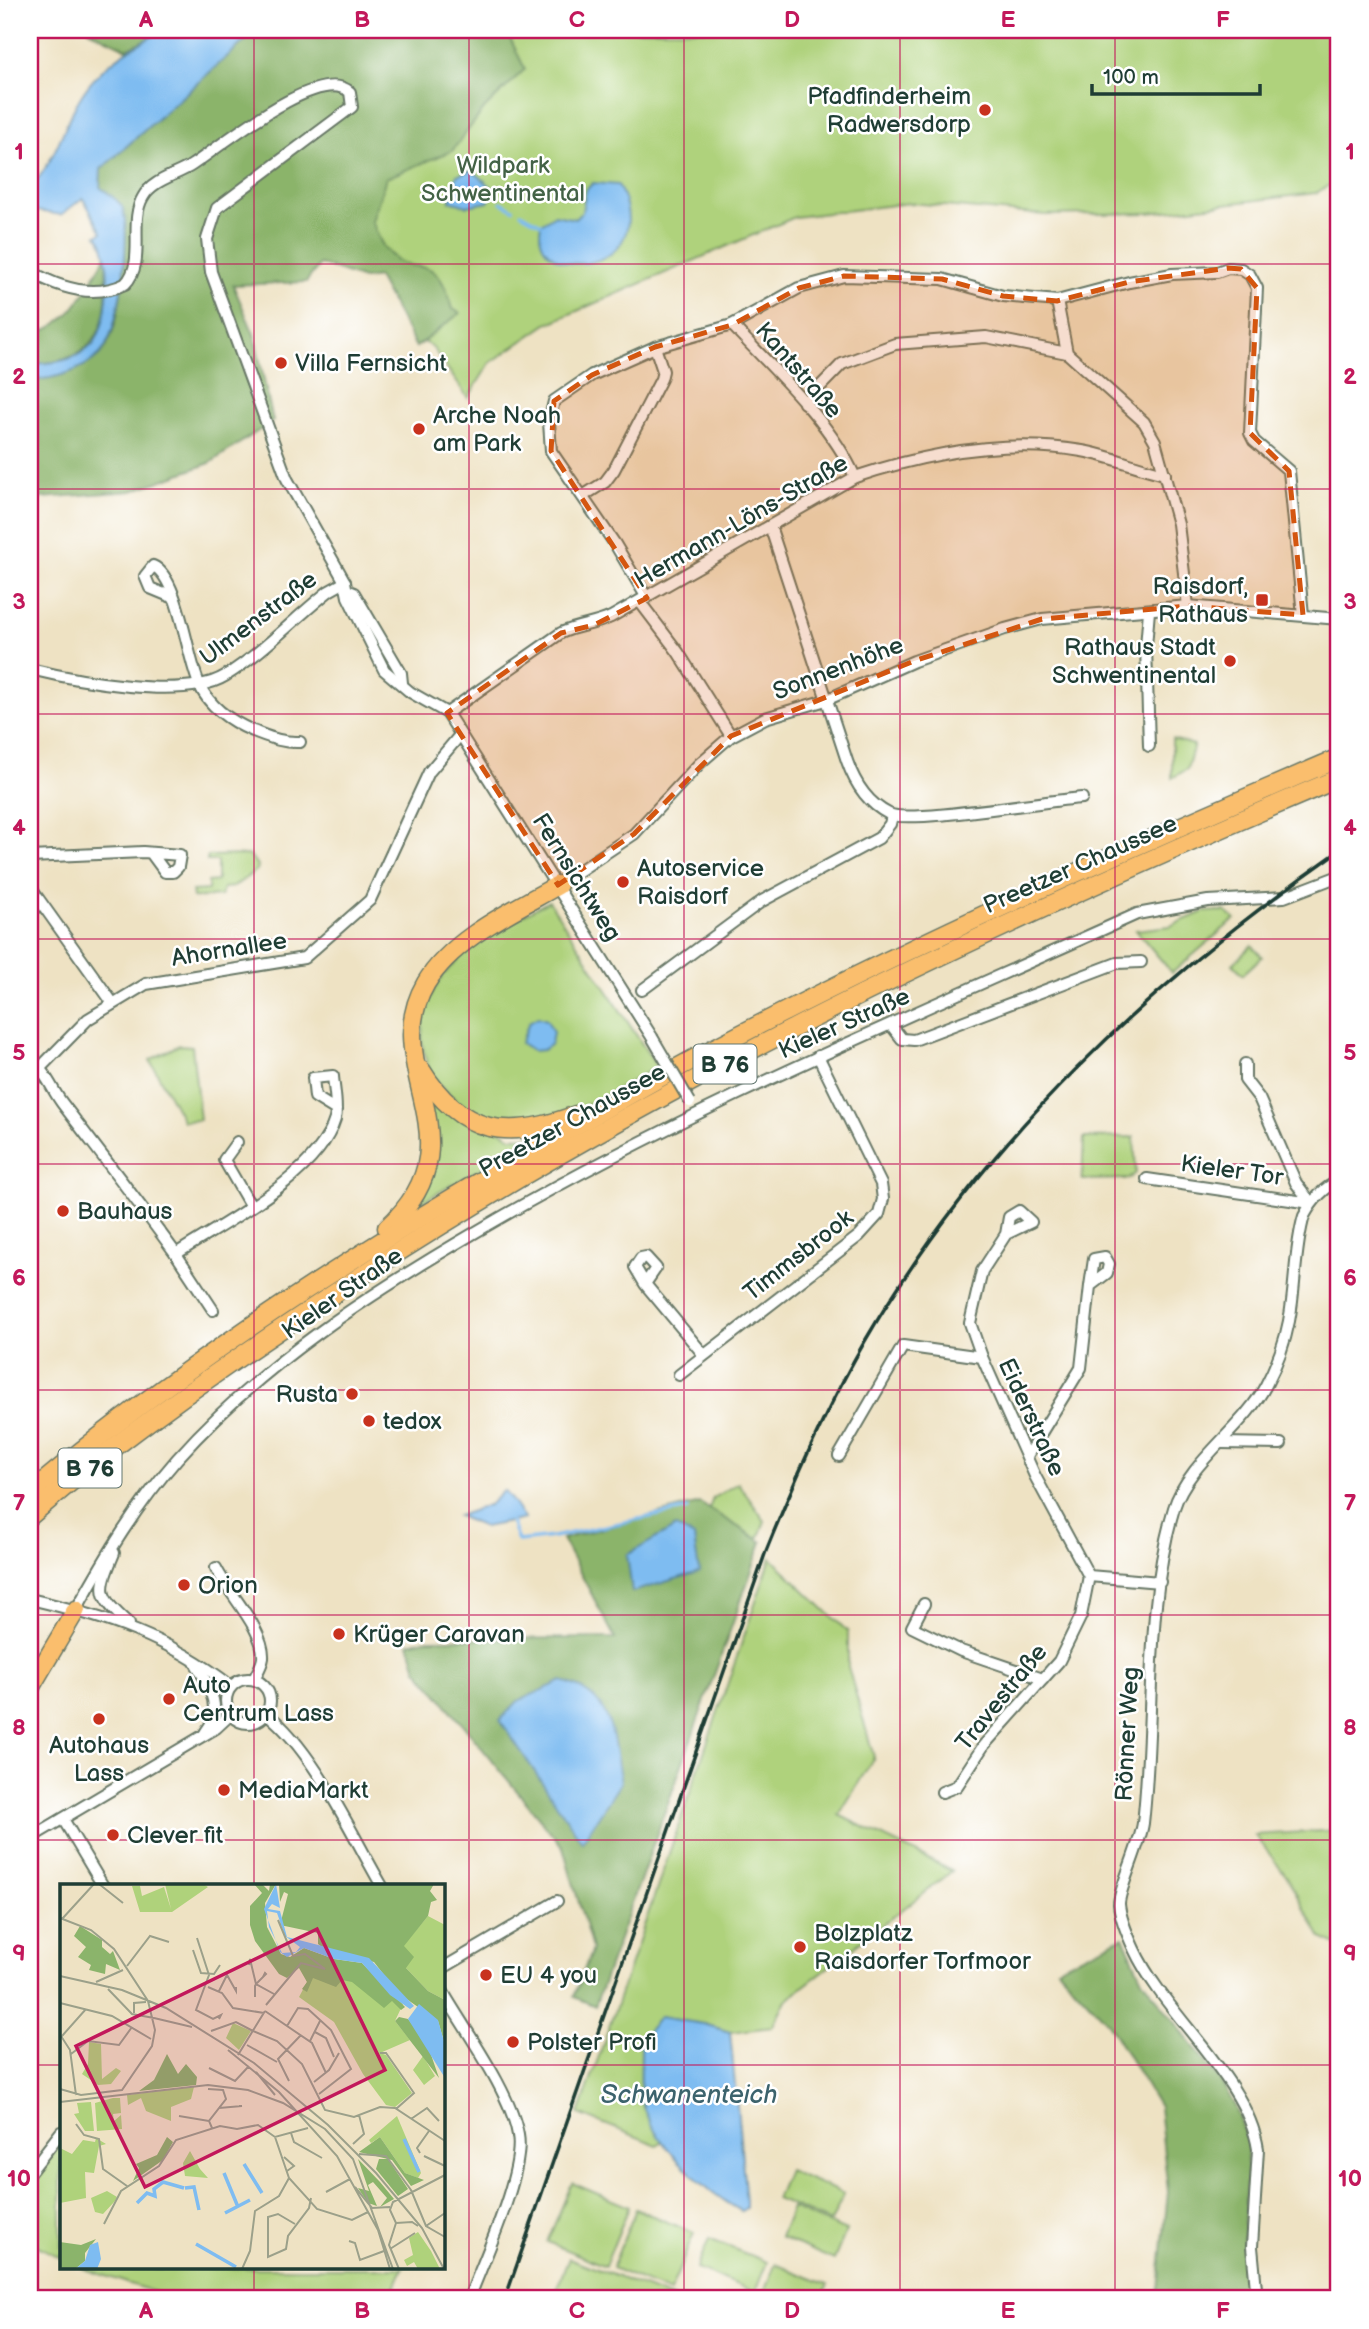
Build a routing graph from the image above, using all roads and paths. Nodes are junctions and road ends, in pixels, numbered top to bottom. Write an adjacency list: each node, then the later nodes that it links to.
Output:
1 (30, 271): 11 (street, Fernsichtweg)
2 (1057, 301): 3 (street); 5 (street); 16 (street)
3 (732, 325): 4 (street); 6 (street, Kantstraße)
4 (655, 347): 9 (street); 9 (street)
5 (1067, 353): 6 (street); 7 (street)
6 (804, 403): 8 (street, Kantstraße)
7 (1165, 474): 8 (street, Hermann-Löns-Straße); 14 (street)
8 (855, 477): 10 (street, Hermann-Löns-Straße)
9 (583, 496): 13 (street)
10 (770, 526): 13 (street, Hermann-Löns-Straße); 20 (street)
11 (347, 586): 19 (street, Ulmenstraße); 21 (street, Fernsichtweg)
12 (174, 598): 19 (street)
13 (644, 600): 21 (street, Hermann-Löns-Straße); 23 (street)
14 (1188, 606): 15 (street, Sonnenhöhe); 16 (street, Sonnenhöhe)
15 (1149, 611): 20 (street, Sonnenhöhe); 25 (street)
16 (1303, 615): 17 (street, Sonnenhöhe)
17 (1339, 619)
18 (30, 669): 19 (street, Ulmenstraße)
19 (200, 686): 24 (street)
20 (826, 700): 23 (street, Sonnenhöhe); 29 (street)
21 (447, 713): 22 (street, Fernsichtweg)
22 (460, 735): 33 (street, Fernsichtweg); 37 (street, Ahornallee)
23 (731, 736): 33 (street, Sonnenhöhe)
24 (300, 742)
25 (1149, 746)
26 (1339, 758): 46 (highway, Preetzer Chaussee / B 76)
27 (1339, 778): 66 (highway, Preetzer Chaussee / B 76)
28 (1082, 799): 29 (street)
29 (892, 816): 36 (street)
30 (151, 853): 31 (street)
31 (30, 858)
32 (1339, 876): 38 (street, Kieler Straße)
33 (558, 885): 41 (highway, B 76); 44 (street, Fernsichtweg, bridge)
34 (30, 887): 37 (street)
35 (1141, 962): 38 (street)
36 (642, 990)
37 (112, 1002): 43 (street, Ahornallee)
38 (891, 1025): 39 (street, Kieler Straße)
39 (818, 1056): 44 (street, Kieler Straße); 58 (street, Timmsbrook)
40 (30, 1061): 43 (street)
41 (416, 1063): 46 (highway, B 76); 53 (highway, B 76)
42 (1245, 1064): 50 (street)
43 (40, 1068): 54 (street)
44 (693, 1107): 67 (street, Kieler Straße)
45 (336, 1110): 51 (street)
46 (597, 1112): 53 (highway, Preetzer Chaussee / B 76)
47 (237, 1142): 51 (street)
48 (1147, 1179): 50 (street, Kieler Tor)
49 (1339, 1181): 50 (street)
50 (1311, 1203): 61 (street, Rönner Weg)
51 (250, 1205): 54 (street)
52 (1006, 1234): 59 (street)
53 (364, 1250): 65 (highway, Preetzer Chaussee / B 76)
54 (176, 1254): 57 (street)
55 (645, 1284): 58 (street)
56 (1090, 1286): 64 (street)
57 (213, 1310)
58 (704, 1355): 60 (street, Timmsbrook)
59 (982, 1357): 63 (street, Eiderstraße); 64 (street, Eiderstraße)
60 (679, 1375)
61 (1221, 1443): 62 (street); 70 (street, Rönner Weg)
62 (1281, 1444)
63 (839, 1456)
64 (1027, 1456): 69 (street, Eiderstraße)
65 (30, 1493)
66 (30, 1516)
67 (127, 1521): 73 (street, Kieler Straße); 74 (street)
68 (216, 1569): 76 (street)
69 (1089, 1576): 70 (street); 77 (street, Travestraße)
70 (1160, 1582): 94 (street, Rönner Weg)
71 (30, 1599): 73 (street)
72 (924, 1604): 77 (street)
73 (76, 1610): 74 (street); 79 (highway)
74 (133, 1627): 75 (street)
75 (194, 1660): 78 (street); 82 (street)
76 (254, 1679): 78 (street); 80 (street)
77 (1043, 1679): 83 (street, Travestraße)
78 (231, 1686): 81 (street)
79 (30, 1688)
80 (266, 1713): 81 (street); 87 (street)
81 (231, 1714): 82 (street)
82 (200, 1738): 84 (street)
83 (942, 1792)
84 (63, 1819): 85 (street); 86 (street)
85 (30, 1838)
86 (102, 1884)
87 (381, 1884)
88 (557, 1901): 89 (street)
89 (444, 1967)
90 (444, 1994): 93 (street)
91 (60, 2133): 92 (street)
92 (30, 2172)
93 (469, 2299)
94 (1257, 2299)

